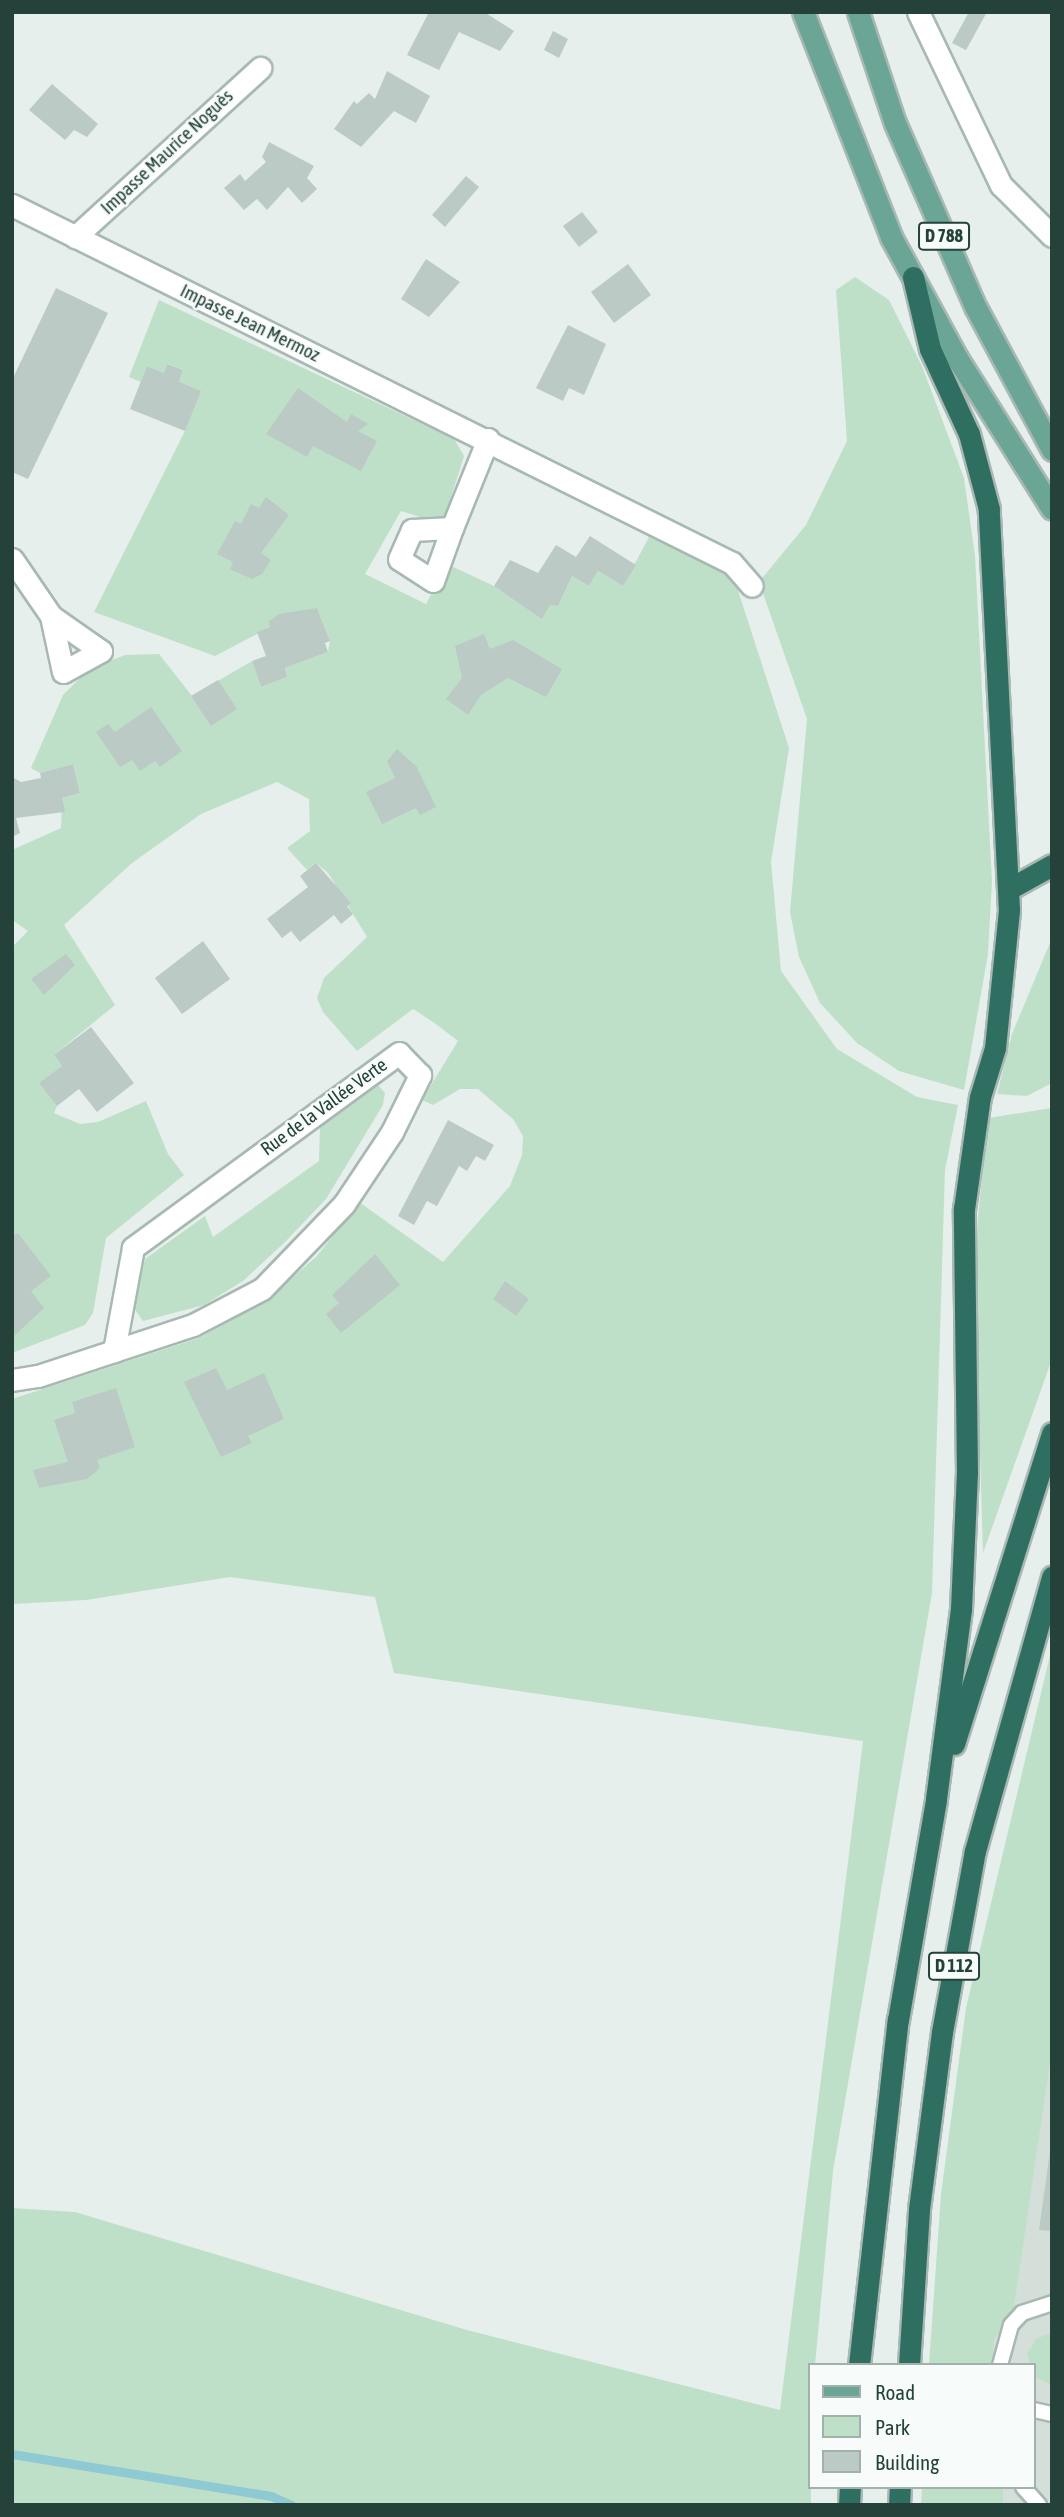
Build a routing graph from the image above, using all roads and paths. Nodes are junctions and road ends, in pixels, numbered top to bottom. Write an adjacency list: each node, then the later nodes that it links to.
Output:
1 (803, 12): 8 (main road, D 788)
2 (858, 12): 10 (main road, D 788)
3 (918, 12): 6 (street)
4 (260, 68): 7 (street, Impasse Maurice Noguès)
5 (12, 205): 7 (street, Impasse Jean Mermoz)
6 (1052, 236)
7 (75, 237): 9 (street, Impasse Jean Mermoz)
8 (913, 277): 11 (main road, D 788); 17 (highway)
9 (488, 439): 12 (street); 14 (street, Impasse Jean Mermoz)
10 (1052, 450)
11 (1052, 509)
12 (452, 528)
13 (12, 559): 15 (street)
14 (752, 586)
15 (51, 616)
16 (1052, 865): 17 (highway)
17 (1009, 889): 22 (highway)
18 (114, 1351): 18 (street, Rue de la Vallée Verte); 19 (street, Rue de la Vallée Verte)
19 (12, 1380)
20 (1052, 1433): 22 (highway, D 112)
21 (1052, 1577): 25 (highway, D 112)
22 (936, 1799): 24 (highway, D 112)
23 (1052, 2303): 26 (lane)
24 (859, 2363)
25 (909, 2363)
26 (1001, 2363)
27 (1025, 2489): 28 (lane)
28 (1039, 2505)

